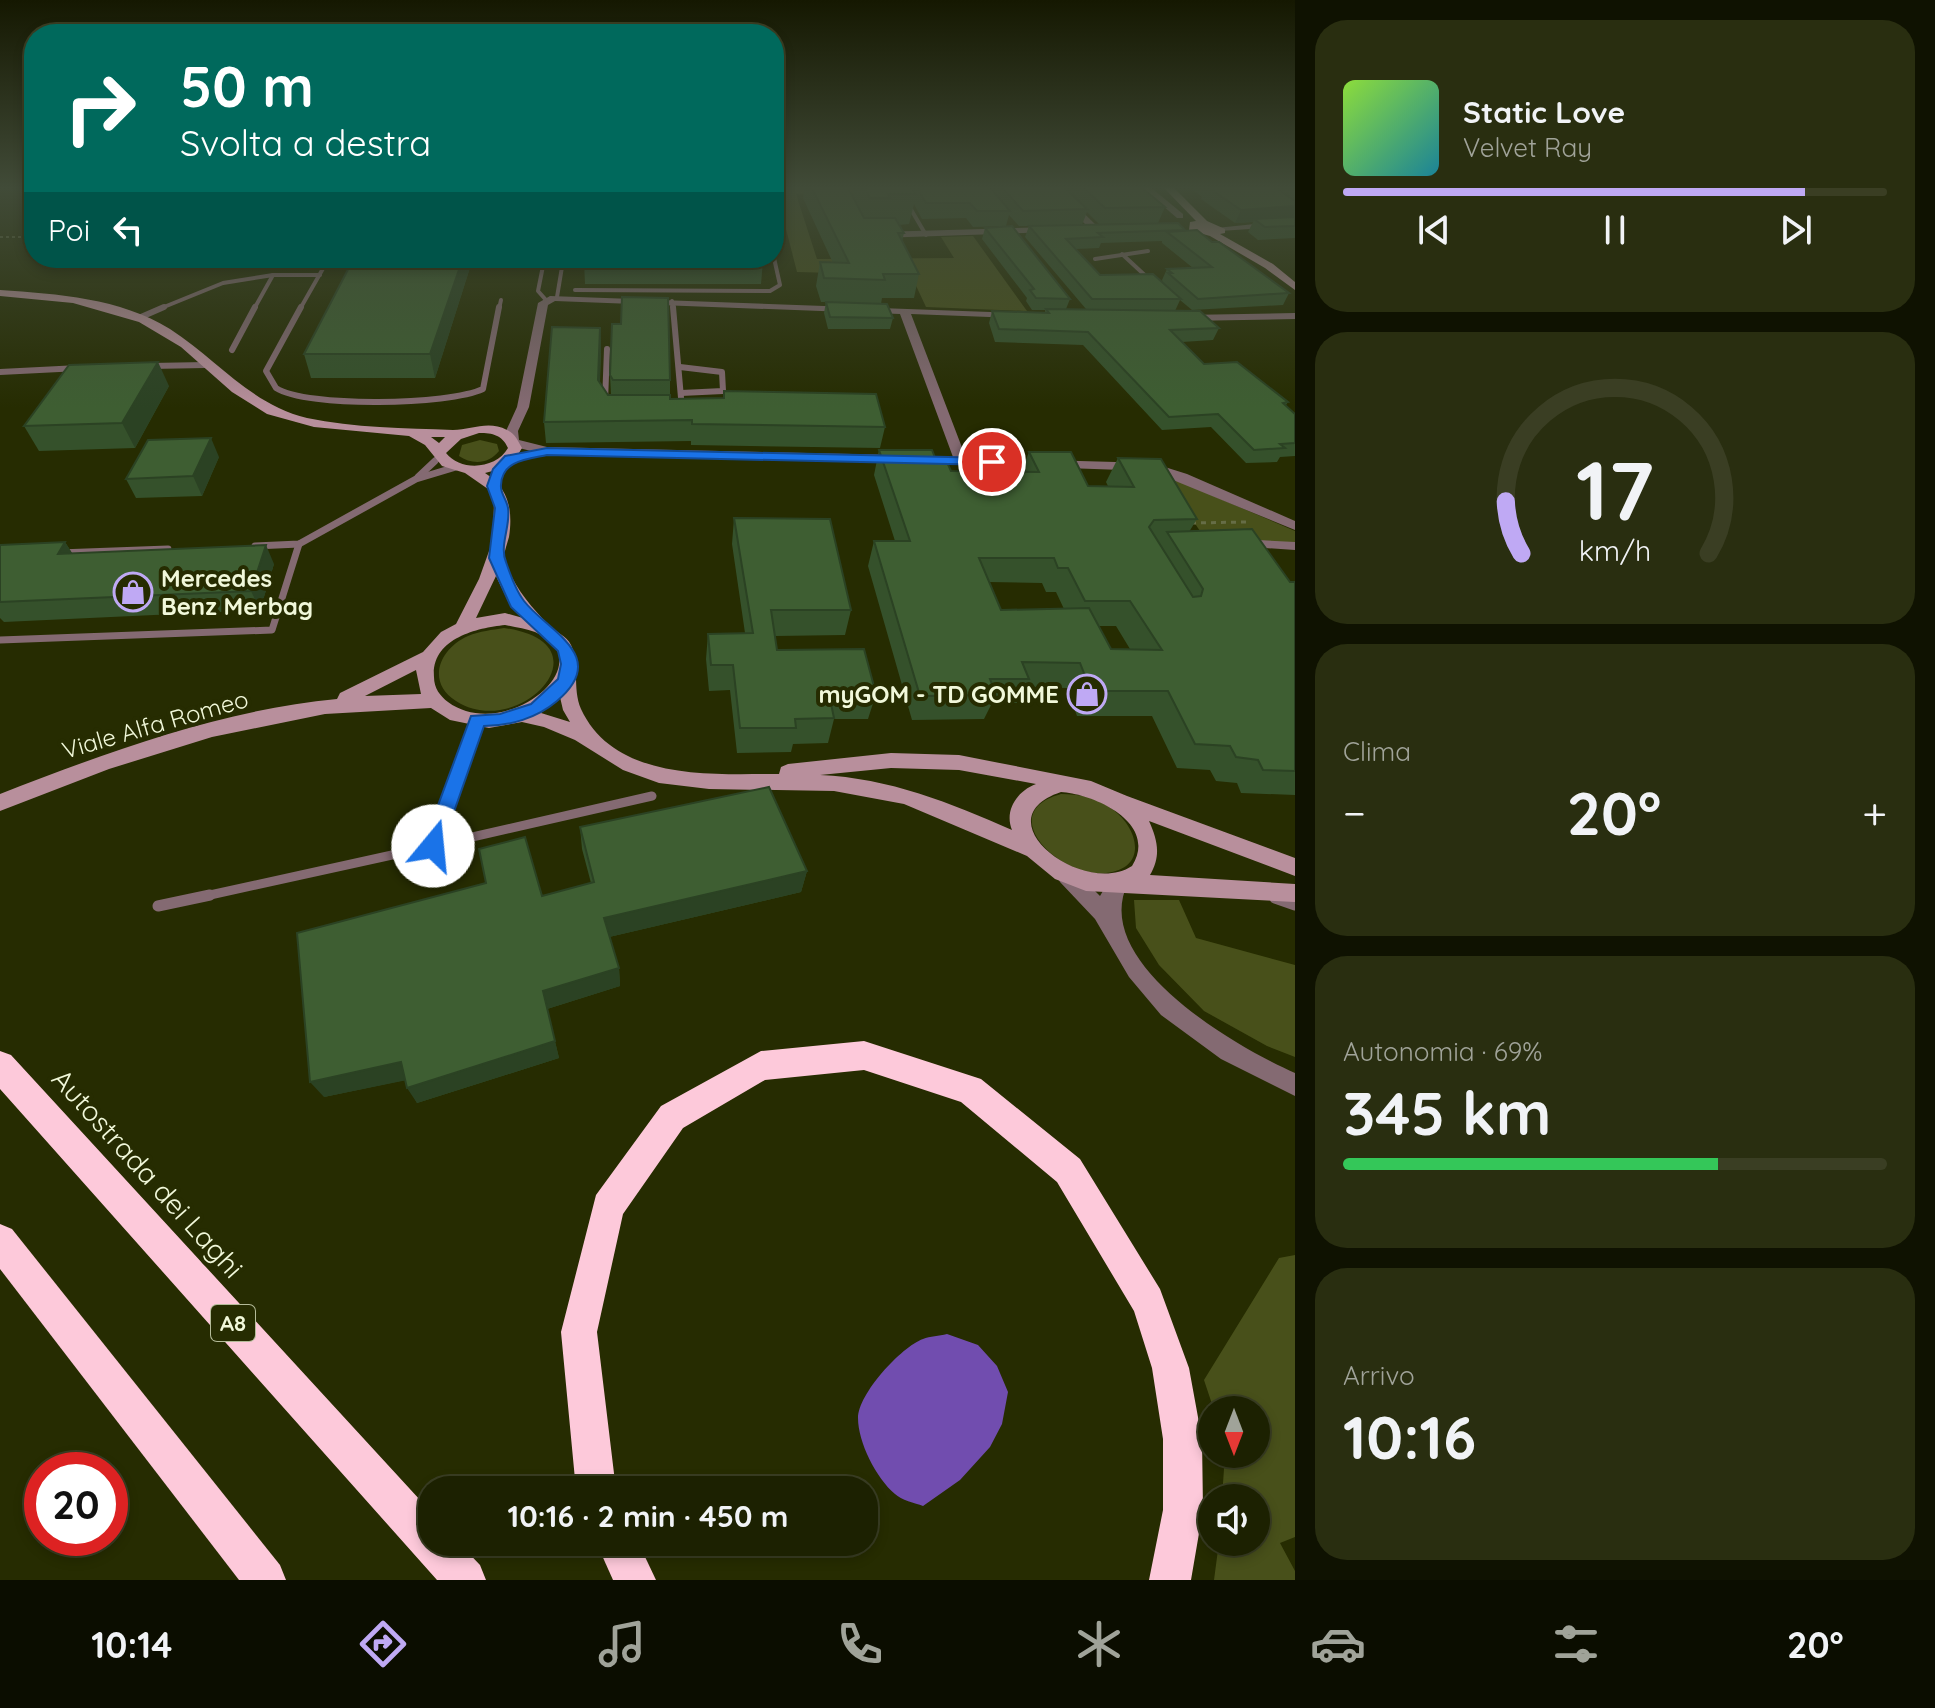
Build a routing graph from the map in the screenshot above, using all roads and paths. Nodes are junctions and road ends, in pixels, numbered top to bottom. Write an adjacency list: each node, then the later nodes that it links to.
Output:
1 (1128, 260): 9 (lane)
2 (1260, 260): 10 (main road)
3 (324, 268): 8 (lane)
4 (542, 268): 14 (lane)
5 (562, 268): 14 (lane)
6 (776, 268): 12 (lane)
7 (273, 275): 8 (lane); 21 (lane); 24 (lane)
8 (320, 275): 15 (lane)
9 (1153, 283)
10 (1295, 287)
11 (575, 290): 12 (lane)
12 (648, 290): 16 (lane)
13 (0, 293): 21 (main road)
14 (551, 299): 16 (street); 33 (street)
15 (501, 300)
16 (639, 300): 17 (street)
17 (672, 301): 18 (street); 27 (lane)
18 (904, 310): 19 (street); 41 (street)
19 (1024, 315)
20 (1183, 316): 22 (street)
21 (141, 317): 25 (main road)
22 (1291, 317)
23 (607, 349): 31 (lane)
24 (232, 350)
25 (206, 365): 26 (lane); 35 (main road)
26 (133, 367)
27 (680, 367): 30 (lane); 30 (lane)
28 (90, 368): 29 (lane)
29 (0, 372)
30 (681, 393): 32 (lane)
31 (611, 410)
32 (668, 410)
33 (520, 416): 34 (street); 37 (street)
34 (484, 430): 36 (main road); 37 (main road)
35 (411, 431): 36 (main road); 39 (main road)
36 (459, 434): 39 (main road)
37 (514, 442): 38 (street); 40 (main road)
38 (547, 451): 40 (street); 41 (street)
39 (441, 452): 43 (main road); 44 (lane)
40 (506, 461): 43 (main road); 45 (main road)
41 (961, 461): 42 (street)
42 (1148, 466): 46 (street); 47 (street)
43 (463, 468): 44 (lane); 45 (main road)
44 (416, 479): 50 (lane)
45 (494, 486): 55 (main road)
46 (1275, 517): 47 (path); 48 (street)
47 (1186, 523)
48 (1295, 526)
49 (1231, 543): 52 (street)
50 (299, 544): 51 (lane); 58 (lane)
51 (252, 546)
52 (1295, 546)
53 (173, 549): 54 (lane)
54 (47, 553)
55 (496, 558): 56 (main road); 57 (main road)
56 (462, 628): 57 (main road); 59 (main road)
57 (545, 629): 60 (main road)
58 (0, 640)
59 (429, 656): 61 (main road); 62 (main road, Viale Alfa Romeo)
60 (566, 679): 63 (main road); 65 (main road)
61 (434, 701): 62 (main road, Viale Alfa Romeo); 64 (main road)
62 (328, 706): 70 (main road, Viale Alfa Romeo)
63 (522, 715): 64 (main road); 65 (main road)
64 (477, 720): 71 (lane)
65 (593, 741): 66 (main road)
66 (729, 781): 67 (main road); 72 (main road)
67 (1061, 784): 69 (main road); 72 (main road)
68 (652, 796): 71 (lane)
69 (1120, 802): 73 (main road); 75 (main road)
70 (0, 803)
71 (433, 846): 79 (lane)
72 (1030, 848): 74 (main road)
73 (1295, 867)
74 (1067, 876): 75 (main road); 80 (street)
75 (1118, 883): 76 (main road); 80 (street)
76 (1246, 888): 77 (main road); 78 (lane)
77 (1295, 893)
78 (1295, 905)
79 (158, 906)
80 (1113, 929): 82 (street)
81 (0, 1066): 87 (highway, Autostrada dei Laghi / A8)
82 (1295, 1085)
83 (0, 1241): 86 (highway)
84 (592, 1476): 89 (highway)
85 (623, 1556): 88 (highway)
86 (265, 1580)
87 (465, 1580)
88 (635, 1580)
89 (1170, 1580)

